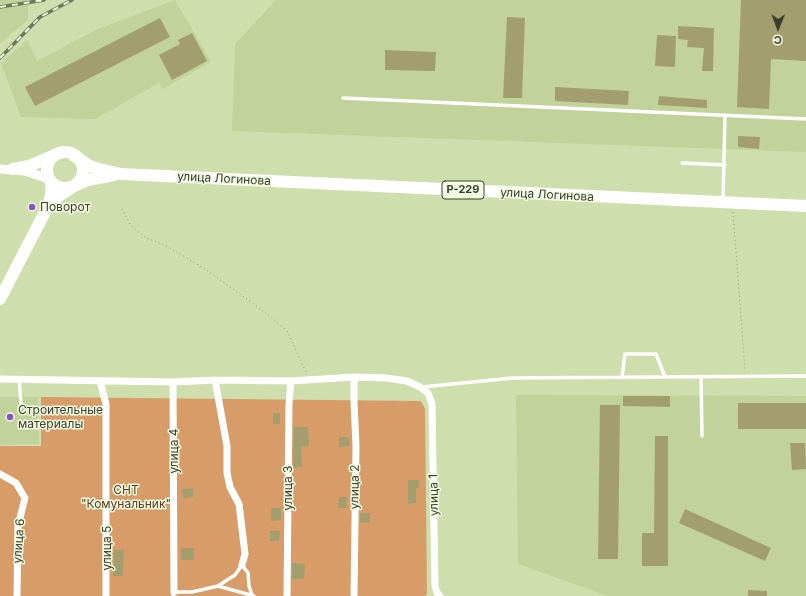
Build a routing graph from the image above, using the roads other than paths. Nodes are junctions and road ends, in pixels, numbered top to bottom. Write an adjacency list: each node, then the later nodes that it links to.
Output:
1 (343, 98): 2 (lane)
2 (725, 115): 3 (lane); 7 (lane)
3 (806, 119)
4 (58, 154): 5 (main road); 9 (main road); 11 (main road)
5 (73, 155): 10 (main road); 12 (main road)
6 (682, 163): 7 (lane)
7 (724, 165): 13 (lane)
8 (0, 169): 9 (street)
9 (13, 169): 11 (street)
10 (121, 174): 12 (main road); 13 (main road, улица Логинова / Р-229)
11 (49, 179): 12 (main road); 15 (street)
12 (74, 186): 15 (main road)
13 (728, 203): 14 (main road, улица Логинова / Р-229)
14 (806, 206)
15 (46, 210): 16 (main road)
16 (0, 299)
17 (701, 376): 18 (lane); 21 (lane); 30 (lane)
18 (806, 376)
19 (354, 377): 26 (street); 28 (street); 40 (street, улица 2)
20 (622, 377): 21 (lane); 21 (lane); 28 (lane)
21 (665, 377)
22 (0, 379): 23 (street)
23 (19, 380): 25 (street); 29 (lane)
24 (216, 380): 26 (street); 27 (street); 32 (street)
25 (100, 381): 27 (street); 37 (street, улица 5)
26 (291, 381): 39 (street, улица 3)
27 (173, 382): 35 (street, улица 4)
28 (420, 387): 34 (street, улица 1)
29 (21, 403)
30 (702, 436)
31 (0, 474): 36 (street, улица 6)
32 (242, 565): 33 (lane); 38 (lane)
33 (218, 586): 35 (lane); 38 (lane)
34 (437, 593)
35 (173, 594)
36 (17, 596)
37 (106, 596)
38 (253, 596)
39 (287, 596)
40 (354, 596)

